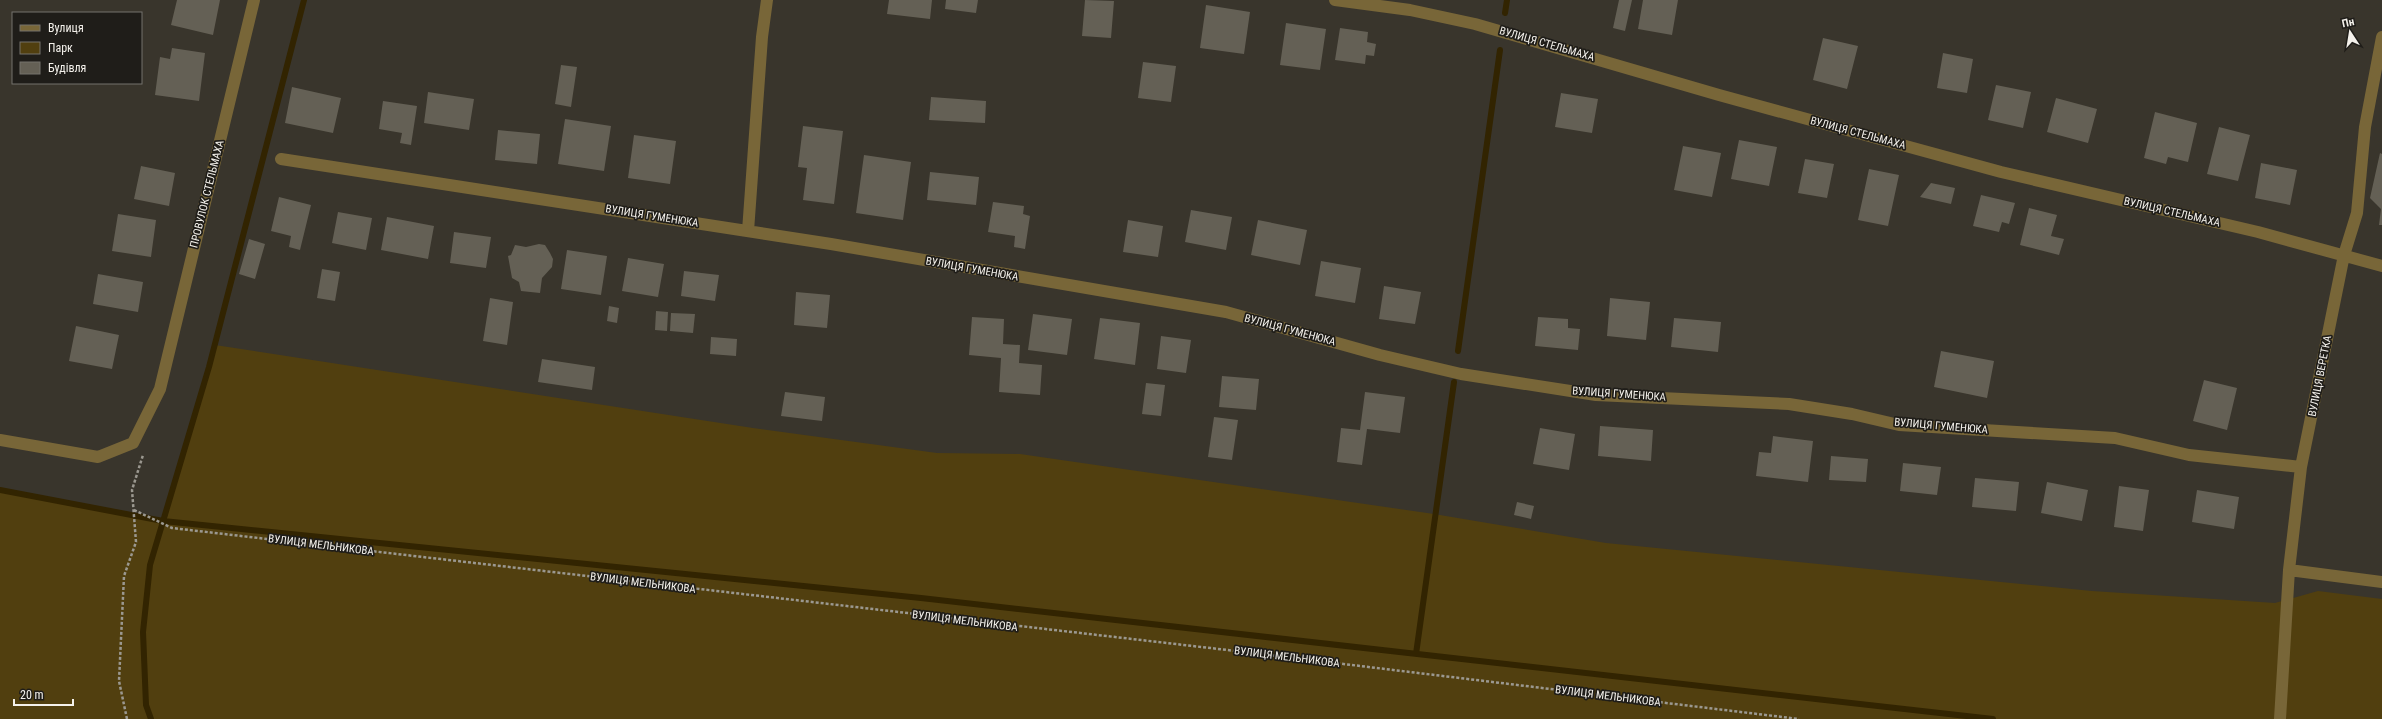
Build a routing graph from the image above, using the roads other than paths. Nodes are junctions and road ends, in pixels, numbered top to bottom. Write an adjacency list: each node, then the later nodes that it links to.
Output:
1 (254, 0): 9 (street, ПРОВУЛОК СТЕЛЬМАХА)
2 (766, 0): 6 (street)
3 (1335, 0): 7 (street, ВУЛИЦЯ СТЕЛЬМАХА)
4 (2382, 37): 7 (street, ВУЛИЦЯ ВЕРЕТКА)
5 (281, 159): 6 (street, ВУЛИЦЯ ГУМЕНЮКА)
6 (748, 231): 10 (street, ВУЛИЦЯ ГУМЕНЮКА)
7 (2344, 255): 8 (street, ВУЛИЦЯ СТЕЛЬМАХА); 10 (street, ВУЛИЦЯ ВЕРЕТКА)
8 (2382, 266)
9 (0, 440)
10 (2301, 467): 11 (street, ВУЛИЦЯ ВЕРЕТКА)
11 (2289, 570): 12 (street); 13 (street, ВУЛИЦЯ ВЕРЕТКА)
12 (2382, 582)
13 (2280, 719)

